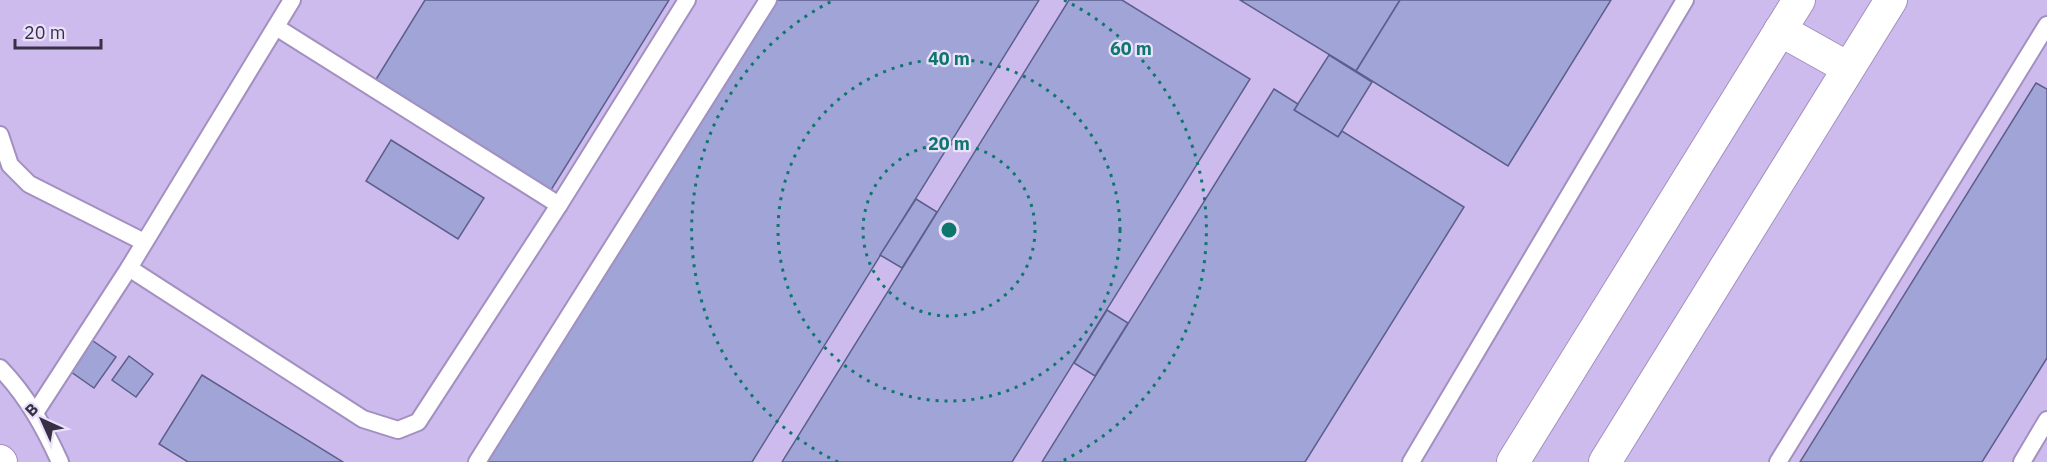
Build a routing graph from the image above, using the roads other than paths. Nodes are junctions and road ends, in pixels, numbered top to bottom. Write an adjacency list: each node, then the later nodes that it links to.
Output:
1 (292, 0): 8 (lane)
2 (687, 0): 12 (lane)
3 (768, 0): 19 (lane)
4 (1685, 0): 20 (lane)
5 (1799, 0): 9 (street)
6 (1891, 0): 10 (street)
7 (2047, 25): 23 (lane)
8 (276, 27): 12 (lane); 13 (lane)
9 (1780, 30): 10 (street); 21 (street)
10 (1848, 68): 22 (street)
11 (0, 135): 13 (lane)
12 (559, 205): 14 (lane)
13 (144, 242): 14 (lane)
14 (129, 268): 16 (lane)
15 (0, 368): 16 (lane)
16 (35, 413): 18 (lane)
17 (2047, 420): 24 (lane)
18 (60, 462)
19 (477, 462)
20 (1411, 462)
21 (1513, 462)
22 (1605, 462)
23 (1778, 462)
24 (2022, 462)

